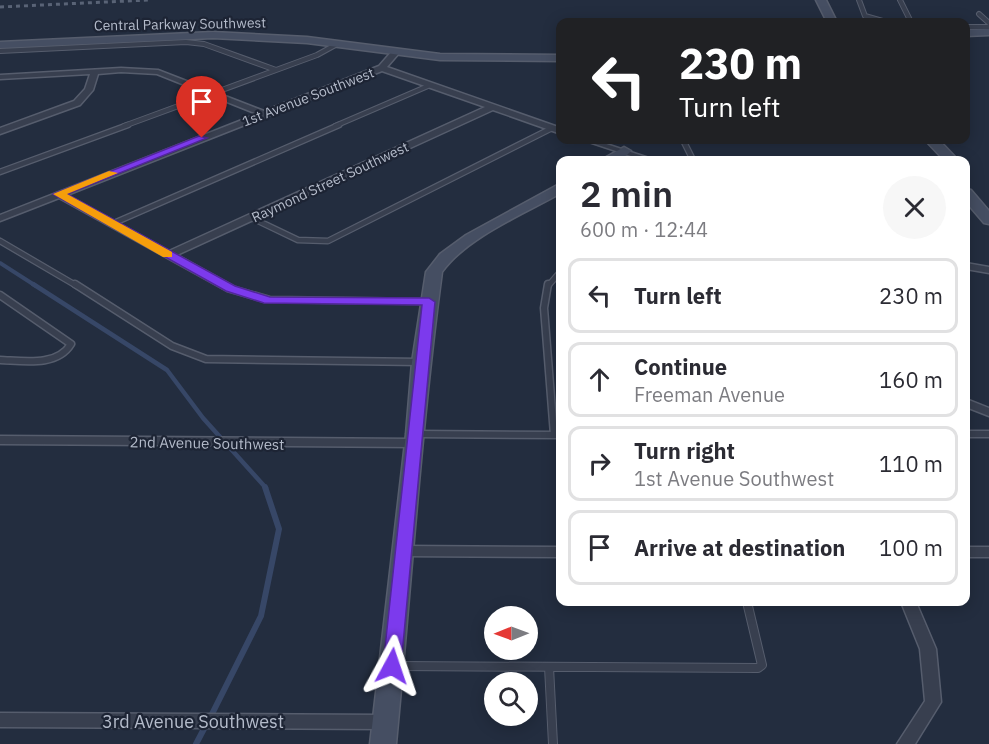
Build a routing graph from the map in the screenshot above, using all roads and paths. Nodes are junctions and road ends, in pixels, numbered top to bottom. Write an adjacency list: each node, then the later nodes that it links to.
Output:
1 (811, 0): 6 (street)
2 (821, 0): 7 (street)
3 (859, 0): 8 (lane)
4 (900, 0): 9 (lane)
5 (979, 15): 10 (lane)
6 (819, 18)
7 (830, 18)
8 (872, 18)
9 (909, 18)
10 (989, 25): 11 (lane)
11 (970, 27)
12 (989, 32): 13 (street)
13 (970, 33)
14 (989, 38): 15 (street)
15 (970, 39)
16 (337, 44): 17 (street, Central Parkway Southwest); 20 (street, Central Parkway Southwest); 23 (lane)
17 (0, 45)
18 (0, 51): 23 (lane)
19 (556, 51): 20 (street, Central Parkway Southwest)
20 (396, 52): 21 (street, Central Parkway Southwest); 22 (street)
21 (556, 58)
22 (382, 68): 26 (street); 29 (street, 1st Avenue Southwest)
23 (276, 71): 27 (lane)
24 (95, 72): 25 (street); 27 (street); 32 (street)
25 (1, 79)
26 (429, 86): 28 (street); 50 (lane)
27 (215, 93): 29 (street); 41 (lane)
28 (490, 108): 30 (street); 48 (street, Raymond Street Southwest)
29 (264, 114): 44 (street, 1st Avenue Southwest)
30 (552, 128): 31 (street); 48 (lane)
31 (556, 129)
32 (0, 132)
33 (600, 144): 36 (street)
34 (924, 144): 39 (street)
35 (936, 144): 40 (street)
36 (624, 151): 37 (street); 38 (street)
37 (615, 156)
38 (639, 156)
39 (934, 156)
40 (947, 156)
41 (0, 172)
42 (970, 183): 46 (street)
43 (556, 190): 57 (street)
44 (58, 194): 47 (street, 1st Avenue Southwest); 50 (street)
45 (970, 198): 49 (street)
46 (989, 204)
47 (0, 218)
48 (252, 218): 52 (street, Raymond Street Southwest)
49 (989, 220)
50 (114, 223): 52 (street)
51 (0, 241): 59 (lane)
52 (170, 255): 57 (street)
53 (970, 267): 54 (street)
54 (989, 270)
55 (556, 275): 62 (lane)
56 (0, 295): 58 (lane)
57 (429, 302): 59 (street)
58 (0, 360)
59 (420, 362): 66 (street)
60 (970, 405): 61 (street)
61 (989, 412)
62 (556, 425)
63 (970, 434): 64 (lane)
64 (989, 434)
65 (556, 435): 66 (lane)
66 (415, 439): 67 (street, 2nd Avenue Southwest); 68 (street)
67 (0, 440)
68 (402, 551): 69 (street); 74 (street)
69 (556, 552)
70 (970, 552): 71 (street)
71 (989, 552)
72 (748, 606): 75 (lane)
73 (911, 606): 80 (street)
74 (392, 666): 75 (lane); 77 (street)
75 (549, 667): 79 (lane)
76 (0, 720): 77 (street, 3rd Avenue Southwest)
77 (386, 722): 78 (street)
78 (384, 744)
79 (553, 744)
80 (906, 744)

